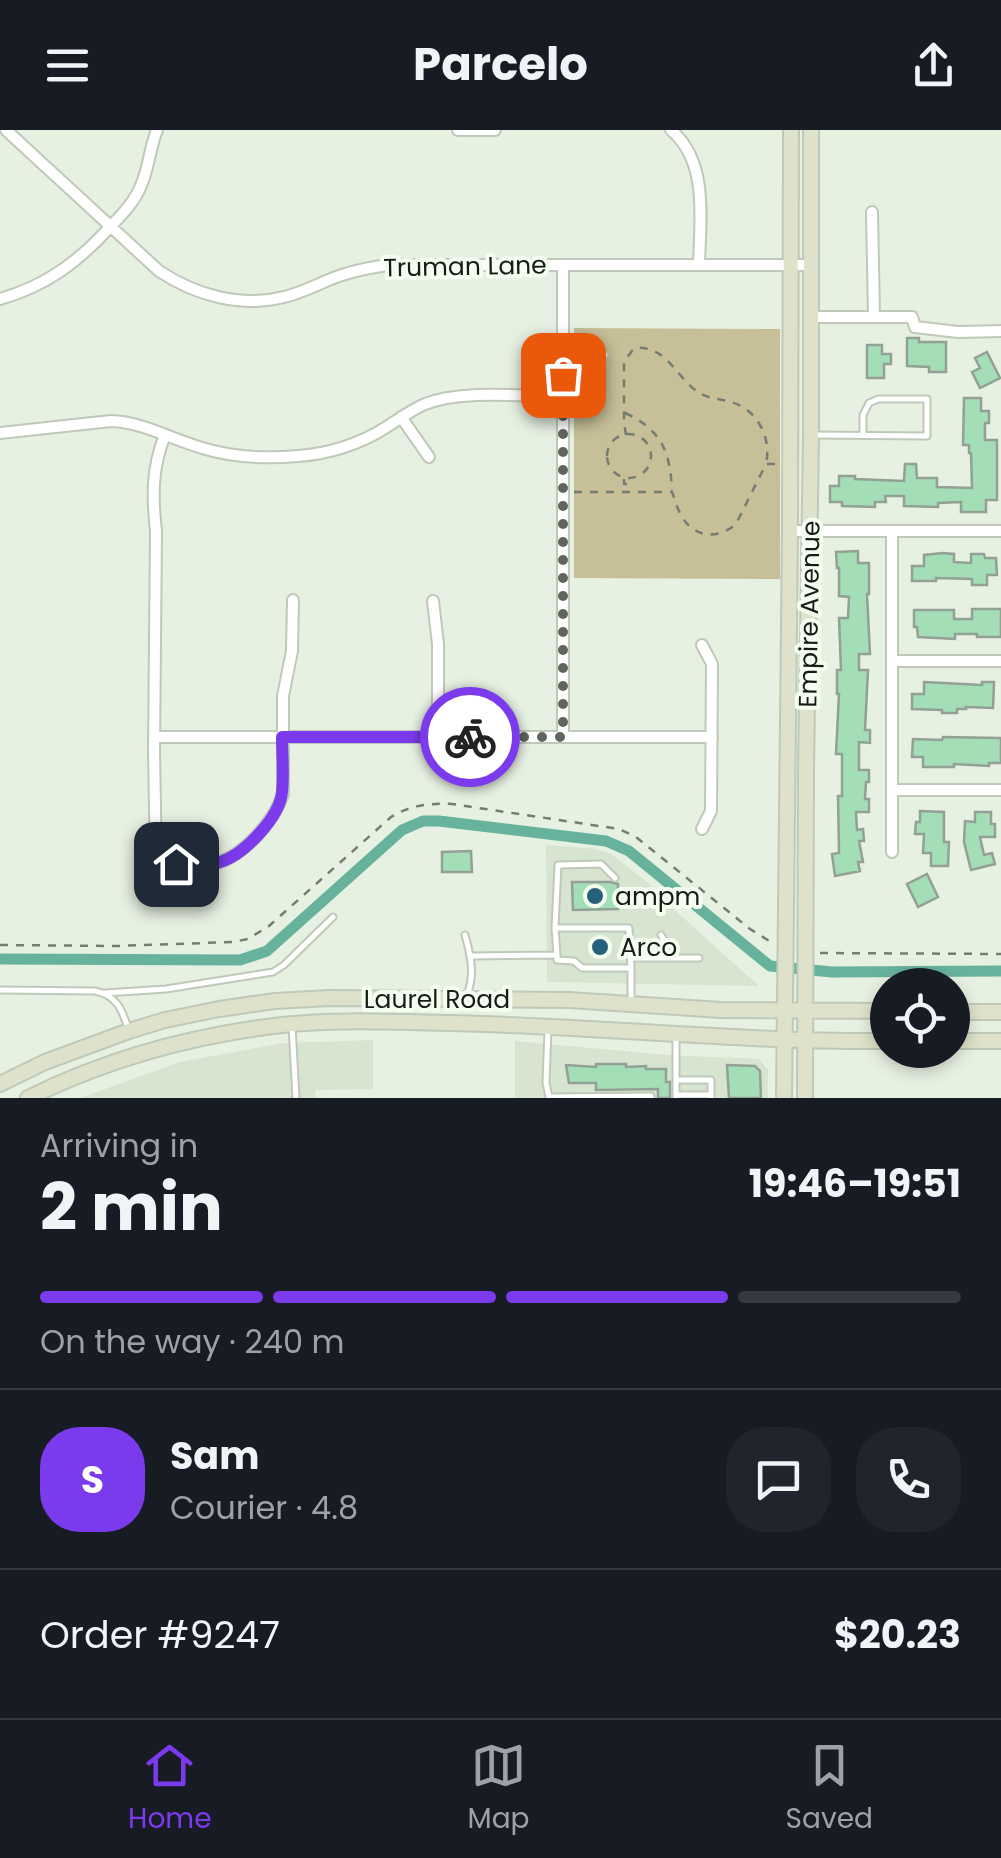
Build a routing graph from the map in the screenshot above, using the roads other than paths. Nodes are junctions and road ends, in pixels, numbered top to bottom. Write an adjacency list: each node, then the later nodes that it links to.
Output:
1 (6, 130): 11 (street, Truman Lane)
2 (157, 130): 11 (street)
3 (458, 130): 4 (street)
4 (495, 130)
5 (671, 130): 9 (street)
6 (691, 130): 9 (street)
7 (792, 130): 14 (main road, Empire Avenue)
8 (812, 130): 15 (main road, Empire Avenue)
9 (682, 139): 13 (street)
10 (872, 212): 18 (street)
11 (110, 228): 12 (street, Truman Lane); 16 (street)
12 (563, 265): 13 (street, Truman Lane); 20 (street)
13 (699, 265): 14 (street, Truman Lane)
14 (791, 265): 15 (street, Truman Lane); 29 (main road, Empire Avenue)
15 (811, 266): 17 (main road, Empire Avenue)
16 (0, 299)
17 (811, 317): 18 (street); 26 (main road, Empire Avenue)
18 (874, 317): 19 (street)
19 (1001, 332)
20 (563, 354): 21 (lane); 22 (street)
21 (605, 355)
22 (563, 396): 23 (street); 41 (street)
23 (401, 417): 25 (street); 28 (street)
24 (0, 433): 25 (street)
25 (165, 435): 38 (street)
26 (812, 436): 27 (lane); 30 (main road, Empire Avenue)
27 (863, 436): 27 (lane)
28 (429, 458)
29 (790, 531): 30 (street); 68 (main road, Empire Avenue)
30 (810, 531): 32 (street); 69 (main road, Empire Avenue)
31 (1001, 531): 32 (street)
32 (892, 532): 37 (street)
33 (292, 600): 39 (street)
34 (433, 601): 40 (street)
35 (702, 645): 42 (street)
36 (1001, 660): 37 (street)
37 (892, 661): 43 (street)
38 (154, 737): 39 (street); 39 (street)
39 (282, 737): 40 (street)
40 (438, 737): 41 (street)
41 (563, 737): 42 (street)
42 (712, 738): 45 (street)
43 (893, 790): 44 (street); 46 (street)
44 (1001, 790)
45 (702, 830)
46 (892, 852)
47 (615, 878): 49 (lane)
48 (333, 918): 65 (lane)
49 (555, 928): 52 (lane); 57 (lane)
50 (465, 935): 53 (lane)
51 (660, 935): 58 (lane)
52 (556, 955): 53 (lane); 60 (lane)
53 (471, 956): 66 (lane)
54 (593, 957): 60 (lane)
55 (604, 957): 61 (lane)
56 (615, 957): 62 (lane)
57 (630, 958): 58 (lane); 63 (lane)
58 (660, 958): 59 (lane)
59 (699, 958)
60 (593, 968): 61 (lane)
61 (604, 968): 62 (lane)
62 (615, 968): 63 (lane)
63 (630, 968): 67 (lane)
64 (0, 990): 65 (lane)
65 (106, 993): 76 (lane)
66 (466, 998): 67 (main road, Laurel Road); 74 (main road); 76 (main road, Laurel Road)
67 (631, 1004): 68 (main road, Laurel Road)
68 (785, 1011): 69 (main road, Laurel Road); 78 (main road, Empire Avenue)
69 (805, 1011): 70 (main road, Laurel Road); 81 (main road, Empire Avenue)
70 (870, 1011)
71 (970, 1012): 72 (main road)
72 (1001, 1012)
73 (292, 1024): 74 (main road, Laurel Road); 87 (main road, Laurel Road); 88 (lane)
74 (466, 1024): 75 (main road, Laurel Road)
75 (548, 1026): 77 (main road, Laurel Road); 89 (lane)
76 (129, 1031): 84 (main road, Laurel Road)
77 (676, 1035): 78 (main road, Laurel Road); 83 (lane)
78 (785, 1041): 81 (main road, Laurel Road); 91 (main road, Empire Avenue)
79 (970, 1041): 80 (main road)
80 (1001, 1041)
81 (805, 1042): 82 (main road, Laurel Road); 92 (main road, Empire Avenue)
82 (870, 1042)
83 (676, 1080): 85 (lane); 86 (lane)
84 (0, 1084)
85 (676, 1096): 86 (lane)
86 (711, 1096)
87 (28, 1098)
88 (296, 1098)
89 (549, 1098): 90 (lane)
90 (651, 1098)
91 (784, 1098)
92 (805, 1098)

